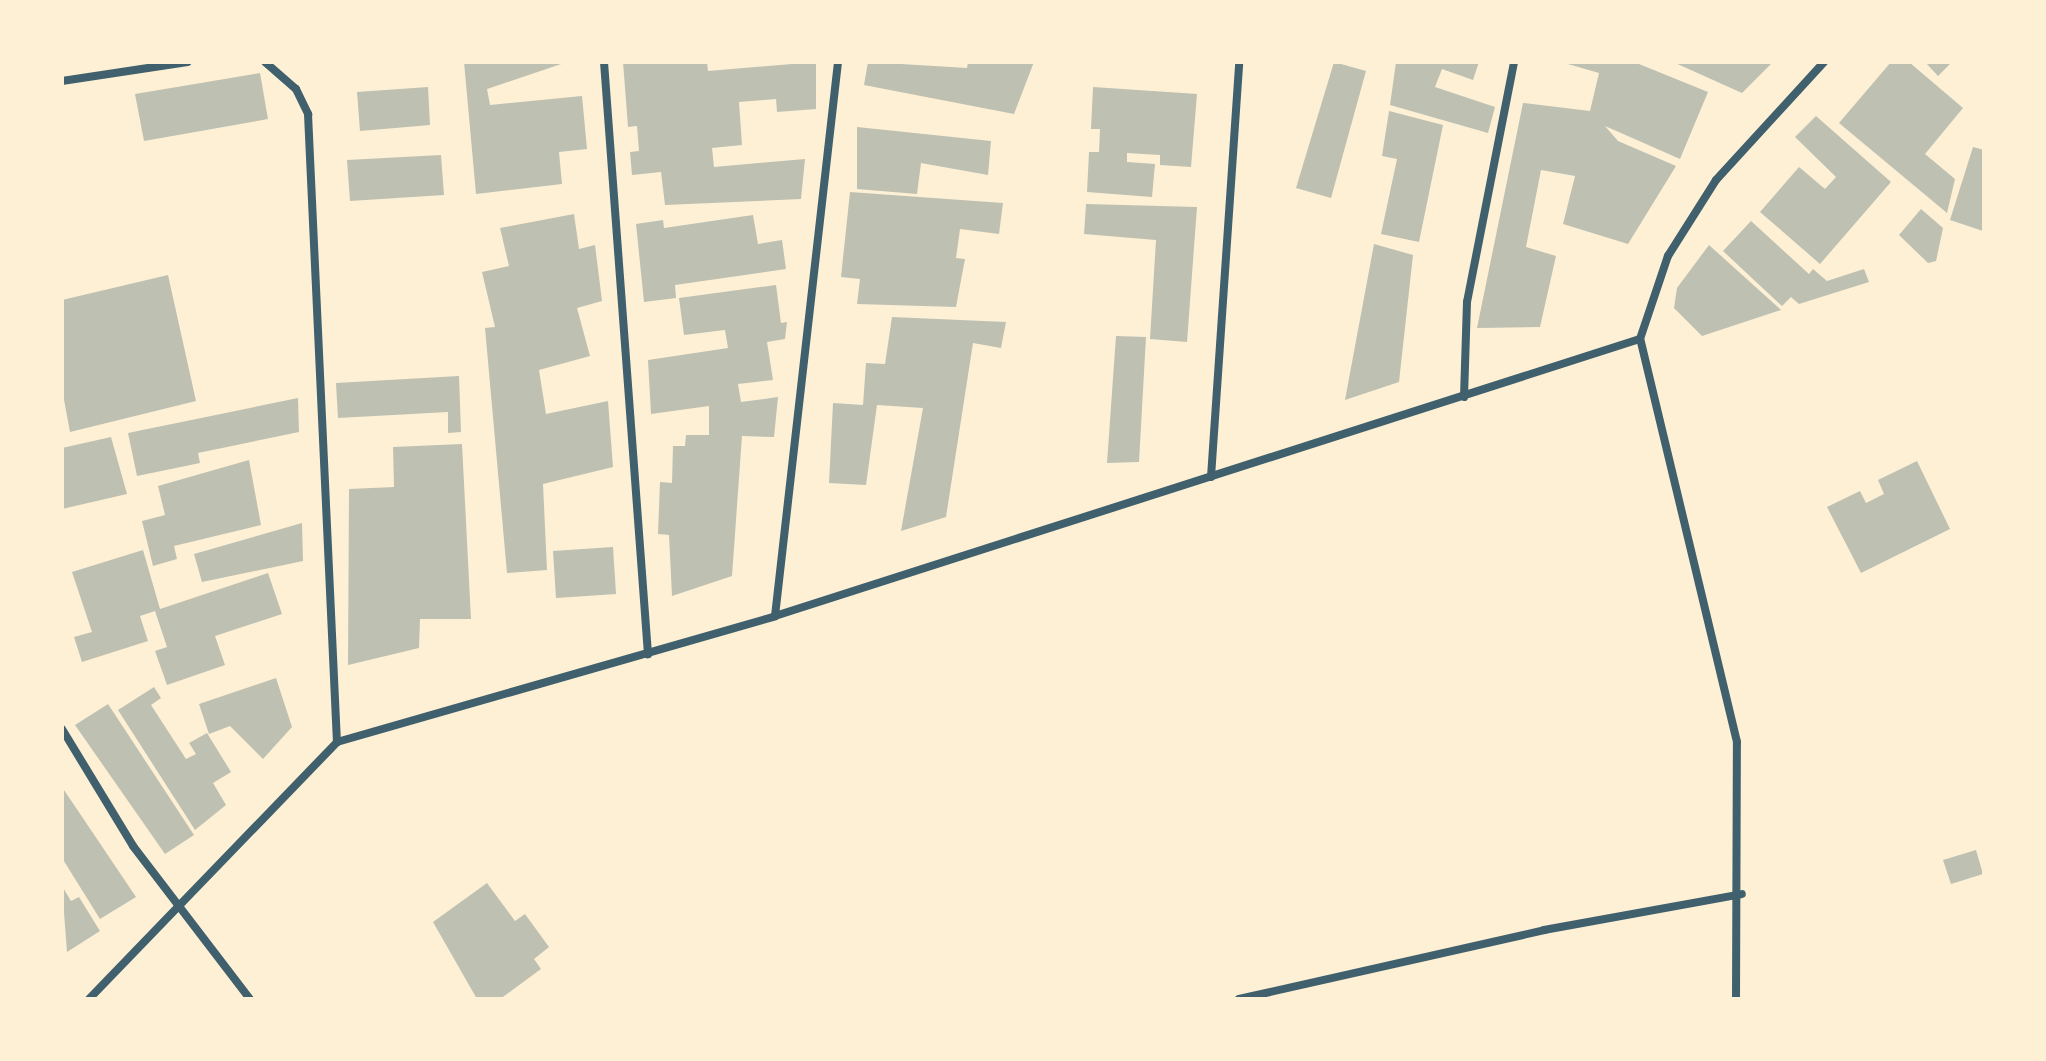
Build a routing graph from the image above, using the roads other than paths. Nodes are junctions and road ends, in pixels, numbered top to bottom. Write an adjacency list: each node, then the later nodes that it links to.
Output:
1 (188, 62): 8 (street)
2 (265, 62): 15 (street)
3 (604, 62): 13 (street)
4 (838, 62): 12 (street)
5 (1239, 62): 11 (street)
6 (1514, 62): 10 (street)
7 (1824, 62): 9 (street)
8 (62, 81)
9 (1640, 339): 10 (street); 16 (street)
10 (1464, 397): 11 (street)
11 (1211, 477): 12 (street)
12 (775, 616): 13 (street)
13 (648, 654): 15 (street)
14 (62, 729): 17 (street)
15 (337, 742): 17 (street)
16 (1742, 894): 20 (street); 21 (street)
17 (177, 907): 18 (street); 19 (street)
18 (89, 999)
19 (250, 999)
20 (1239, 999)
21 (1736, 999)

